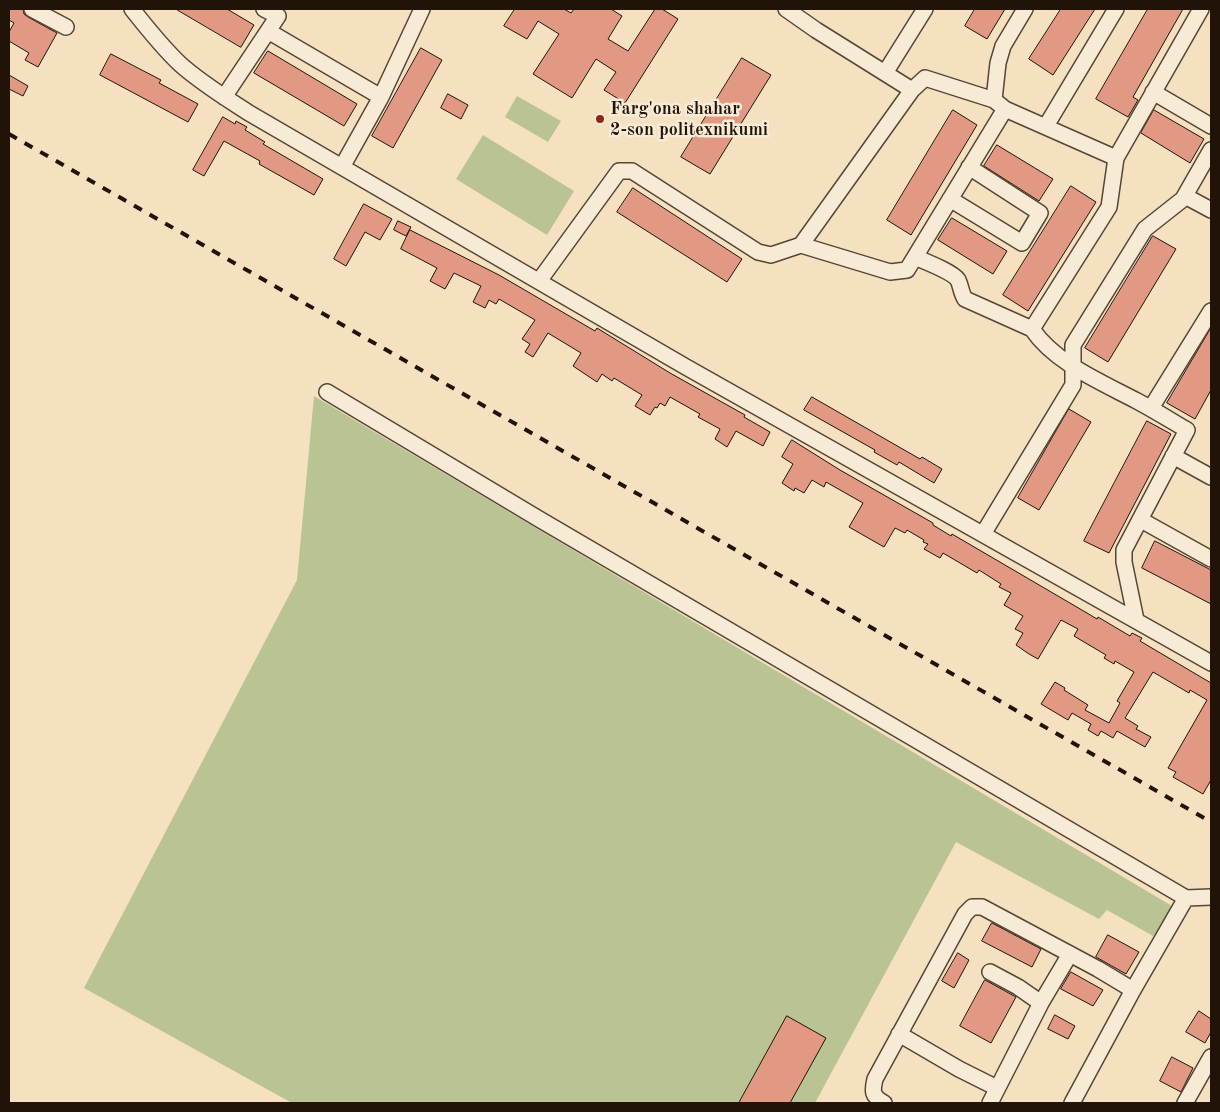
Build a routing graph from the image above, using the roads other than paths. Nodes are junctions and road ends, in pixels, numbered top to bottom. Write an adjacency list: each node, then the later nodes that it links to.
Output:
1 (32, 9): 10 (street)
2 (132, 9): 15 (street)
3 (422, 9): 16 (street)
4 (786, 9): 12 (street)
5 (925, 9): 12 (street)
6 (1025, 9): 17 (street)
7 (1116, 9): 18 (street)
8 (1201, 9): 14 (street)
9 (274, 11): 11 (street)
10 (66, 27)
11 (268, 31): 15 (street); 16 (street)
12 (885, 73): 13 (street)
13 (912, 90): 17 (street); 27 (street)
14 (1153, 92): 19 (street); 21 (street)
15 (224, 97): 23 (street)
16 (381, 97): 23 (street)
17 (999, 104): 18 (street); 22 (street)
18 (1046, 126): 21 (street)
19 (1211, 126)
20 (1211, 150): 24 (street)
21 (1116, 158): 31 (street)
22 (969, 166): 25 (street); 25 (street)
23 (342, 167): 29 (street)
24 (1185, 196): 26 (street); 32 (street)
25 (950, 198): 28 (street)
26 (1211, 210)
27 (801, 245): 28 (street); 29 (street)
28 (915, 257): 31 (street)
29 (539, 281): 38 (street)
30 (1211, 311): 34 (street)
31 (1032, 329): 32 (street)
32 (1073, 367): 34 (street); 38 (street)
33 (327, 392): 43 (street)
34 (1151, 408): 35 (street)
35 (1174, 456): 36 (street); 37 (street)
36 (1211, 477)
37 (1140, 520): 39 (street); 40 (street)
38 (983, 534): 40 (street)
39 (1211, 559)
40 (1136, 620): 41 (street)
41 (1211, 663)
42 (1211, 897): 43 (street)
43 (1186, 898): 46 (street)
44 (1070, 954): 46 (street); 47 (street); 48 (street)
45 (990, 972): 47 (street)
46 (1133, 990): 53 (street)
47 (1041, 1003): 50 (street)
48 (899, 1034): 50 (street); 51 (street)
49 (1211, 1057): 54 (street)
50 (997, 1088): 52 (street)
51 (884, 1103)
52 (990, 1103)
53 (1072, 1103)
54 (1185, 1103)

